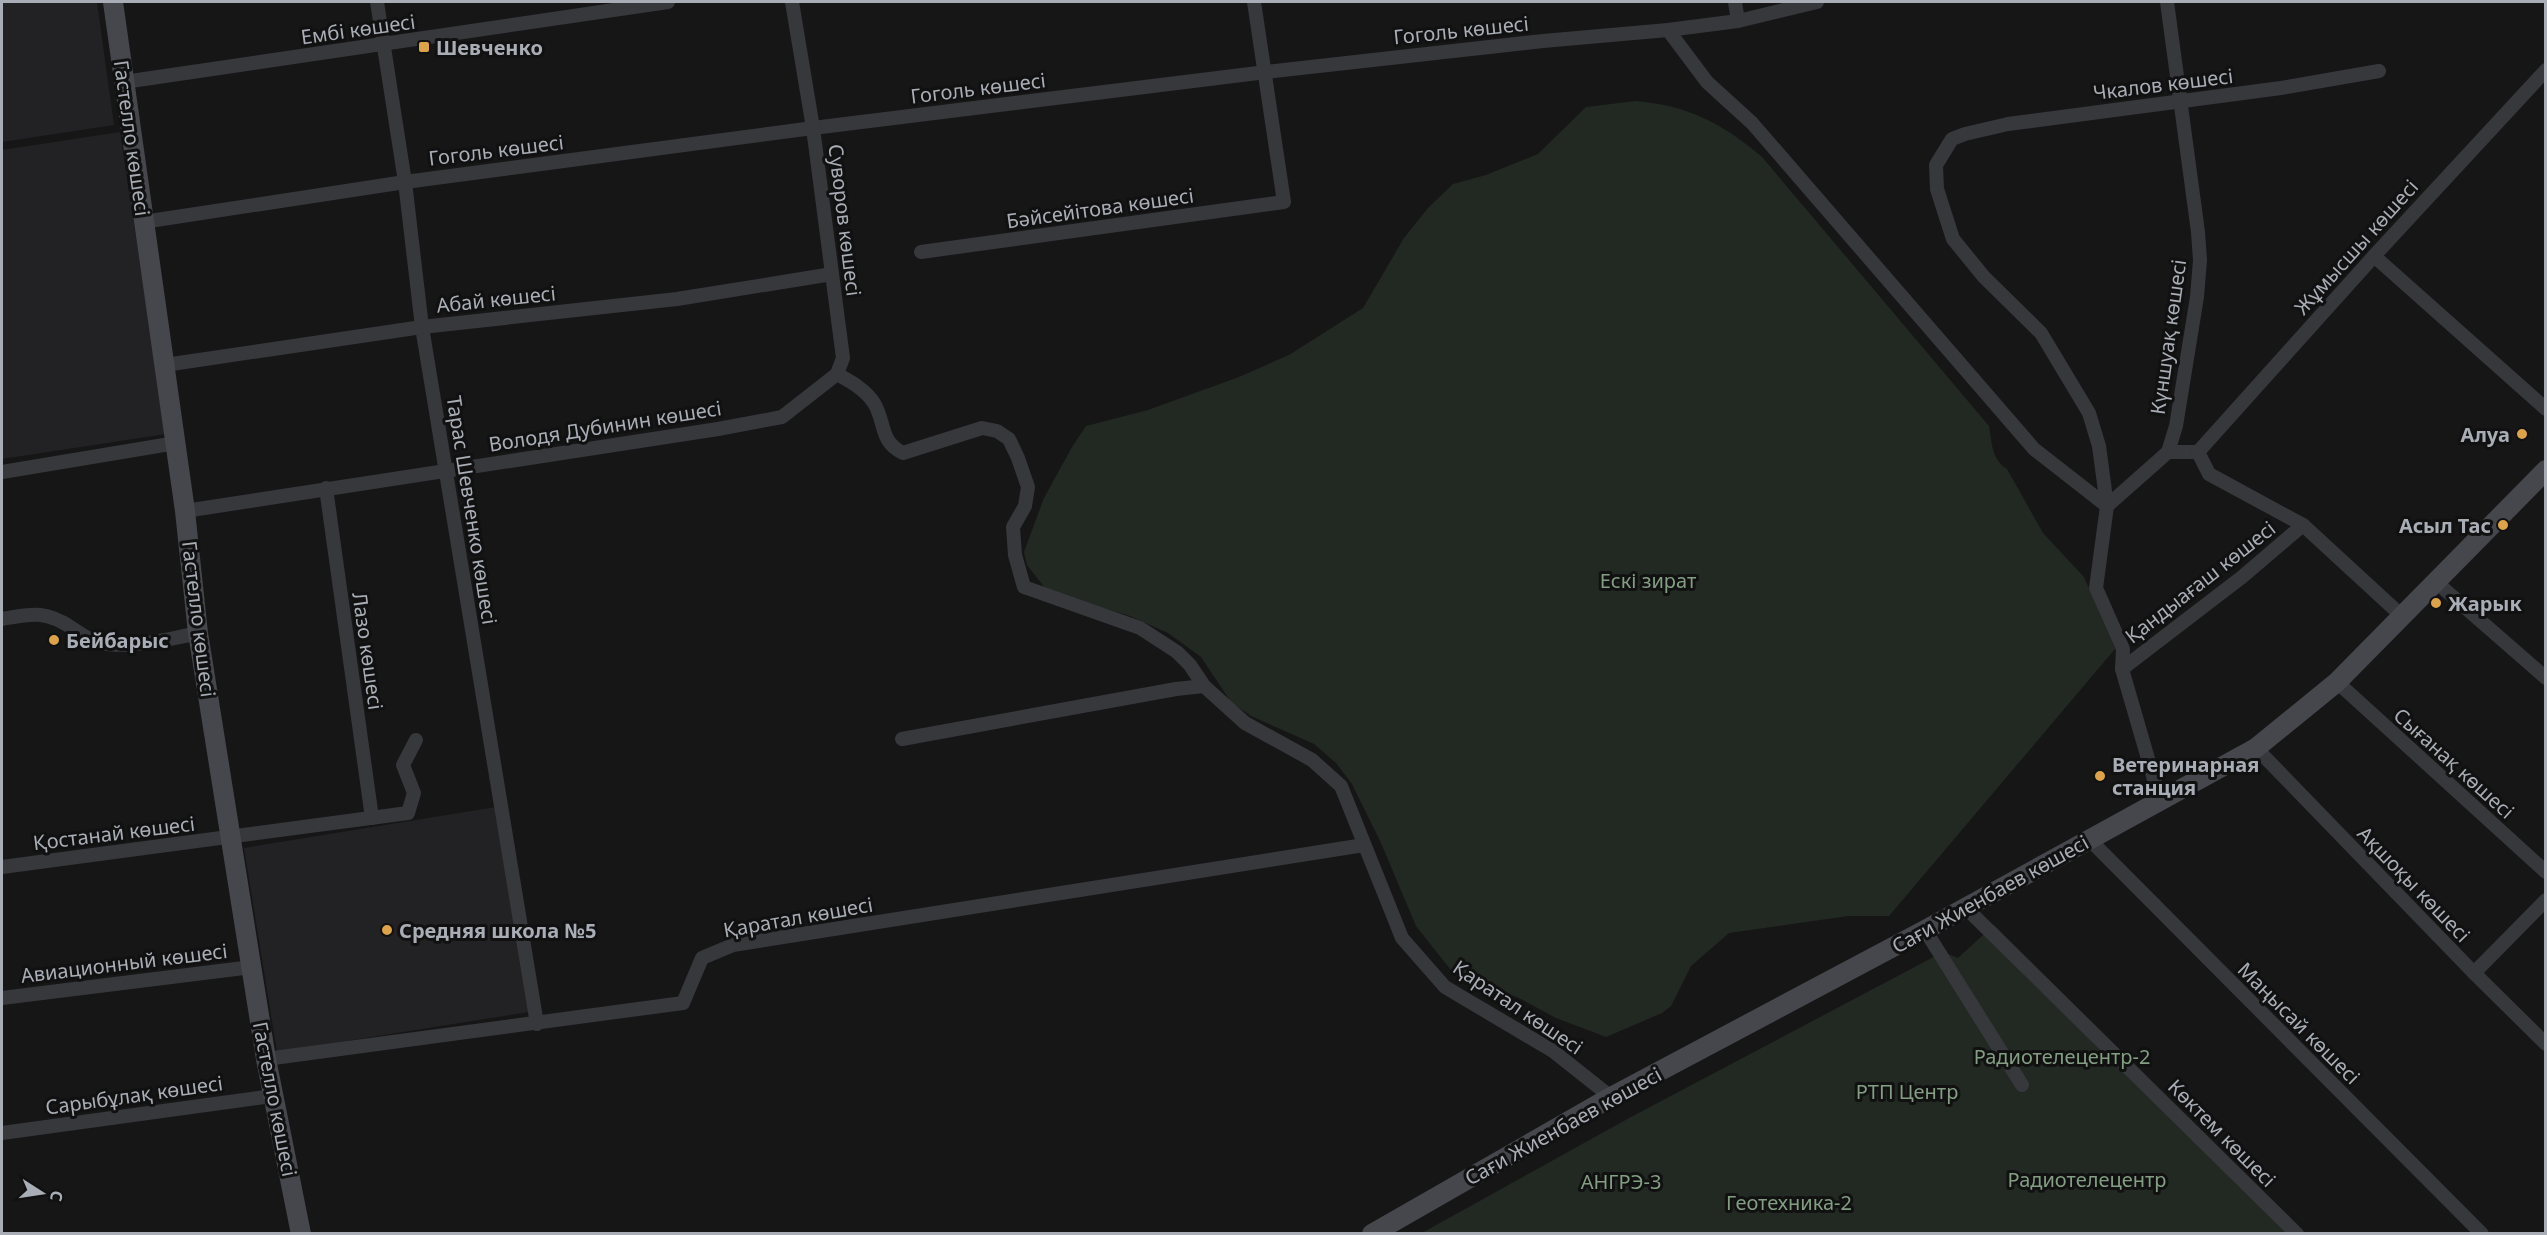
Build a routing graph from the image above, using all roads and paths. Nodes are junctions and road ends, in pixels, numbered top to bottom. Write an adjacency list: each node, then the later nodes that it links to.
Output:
1 (113, 2): 15 (main road, Гастелло көшесі)
2 (377, 2): 11 (street, Тарас Шевченко көшесі)
3 (668, 2): 11 (street, Ембі көшесі)
4 (792, 2): 17 (street, Суворов көшесі)
5 (1254, 2): 14 (street)
6 (1735, 2): 9 (street)
7 (1818, 2): 9 (street, Гоголь көшесі)
8 (2167, 2): 16 (street, Күншуақ көшесі)
9 (1738, 21): 10 (street, Гоголь көшесі)
10 (1668, 30): 14 (street, Гоголь көшесі); 34 (street)
11 (384, 45): 15 (street, Ембі көшесі); 18 (street, Тарас Шевченко көшесі)
12 (2546, 70): 21 (street, Жұмысшы көшесі)
13 (2379, 71): 16 (street, Чкалов көшесі)
14 (1266, 72): 17 (street, Гоголь көшесі); 20 (street, Бәйсейітова көшесі)
15 (124, 82): 19 (main road, Гастелло көшесі)
16 (2181, 102): 28 (street, Күншуақ көшесі); 34 (street, Чкалов көшесі)
17 (813, 128): 18 (street, Гоголь көшесі); 22 (street, Суворов көшесі)
18 (405, 182): 19 (street, Гоголь көшесі); 23 (street, Тарас Шевченко көшесі)
19 (143, 222): 24 (main road, Гастелло көшесі)
20 (921, 252)
21 (2374, 256): 26 (street); 29 (street, Жұмысшы көшесі)
22 (832, 274): 23 (street, Абай көшесі); 25 (street, Суворов көшесі)
23 (422, 327): 24 (street, Абай көшесі); 30 (street, Тарас Шевченко көшесі)
24 (165, 365): 27 (main road, Гастелло көшесі)
25 (837, 374): 30 (street, Володя Дубинин көшесі); 44 (street, Қаратал көшесі)
26 (2546, 409)
27 (176, 443): 32 (street); 35 (main road, Гастелло көшесі)
28 (2168, 452): 29 (street); 34 (street)
29 (2198, 452): 36 (street, Қандыағаш көшесі)
30 (446, 470): 33 (street, Володя Дубинин көшесі); 61 (street, Тарас Шевченко көшесі)
31 (2546, 470): 37 (main road, Сағи Жиенбаев көшесі)
32 (2, 472)
33 (326, 489): 35 (street, Володя Дубинин көшесі); 49 (street, Лазо көшесі)
34 (2107, 506): 41 (street)
35 (185, 511): 40 (main road, Гастелло көшесі)
36 (2303, 525): 38 (street, Қандыағаш көшесі); 41 (street, Қандыағаш көшесі)
37 (2436, 582): 38 (main road, Сағи Жиенбаев көшесі); 42 (street)
38 (2403, 617): 43 (main road, Сағи Жиенбаев көшесі)
39 (2, 619): 40 (street)
40 (198, 633): 50 (main road, Гастелло көшесі)
41 (2122, 669): 48 (street)
42 (2546, 678)
43 (2337, 682): 47 (main road, Сағи Жиенбаев көшесі); 54 (street, Сығанақ көшесі)
44 (1204, 686): 45 (street); 52 (street, Қаратал көшесі)
45 (902, 739)
46 (416, 740): 49 (street)
47 (2256, 748): 48 (main road, Сағи Жиенбаев көшесі); 59 (street, Ақшоқы көшесі)
48 (2160, 800): 51 (main road, Сағи Жиенбаев көшесі)
49 (372, 818): 50 (street)
50 (232, 838): 53 (street, Қостанай көшесі); 58 (main road, Гастелло көшесі)
51 (2089, 839): 56 (main road, Сағи Жиенбаев көшесі); 71 (street, Маңысай көшесі)
52 (1364, 845): 61 (street, Қаратал көшесі); 66 (street, Қаратал көшесі)
53 (2, 867)
54 (2546, 872)
55 (2546, 900): 59 (street)
56 (1966, 908): 57 (main road, Сағи Жиенбаев көшесі); 70 (street, Көктем көшесі)
57 (1925, 930): 64 (street); 66 (main road, Сағи Жиенбаев көшесі)
58 (252, 967): 60 (street, Авиационный көшесі); 63 (main road, Гастелло көшесі)
59 (2474, 973): 62 (street, Ақшоқы көшесі)
60 (2, 998)
61 (537, 1024): 63 (street, Қаратал көшесі)
62 (2546, 1044)
63 (266, 1059): 65 (main road, Гастелло көшесі)
64 (2022, 1085)
65 (273, 1096): 67 (street, Сарыбұлақ көшесі); 68 (main road, Гастелло көшесі)
66 (1611, 1097): 69 (main road, Сағи Жиенбаев көшесі)
67 (2, 1133)
68 (301, 1233)
69 (1372, 1233)
70 (2297, 1233)
71 (2482, 1233)

